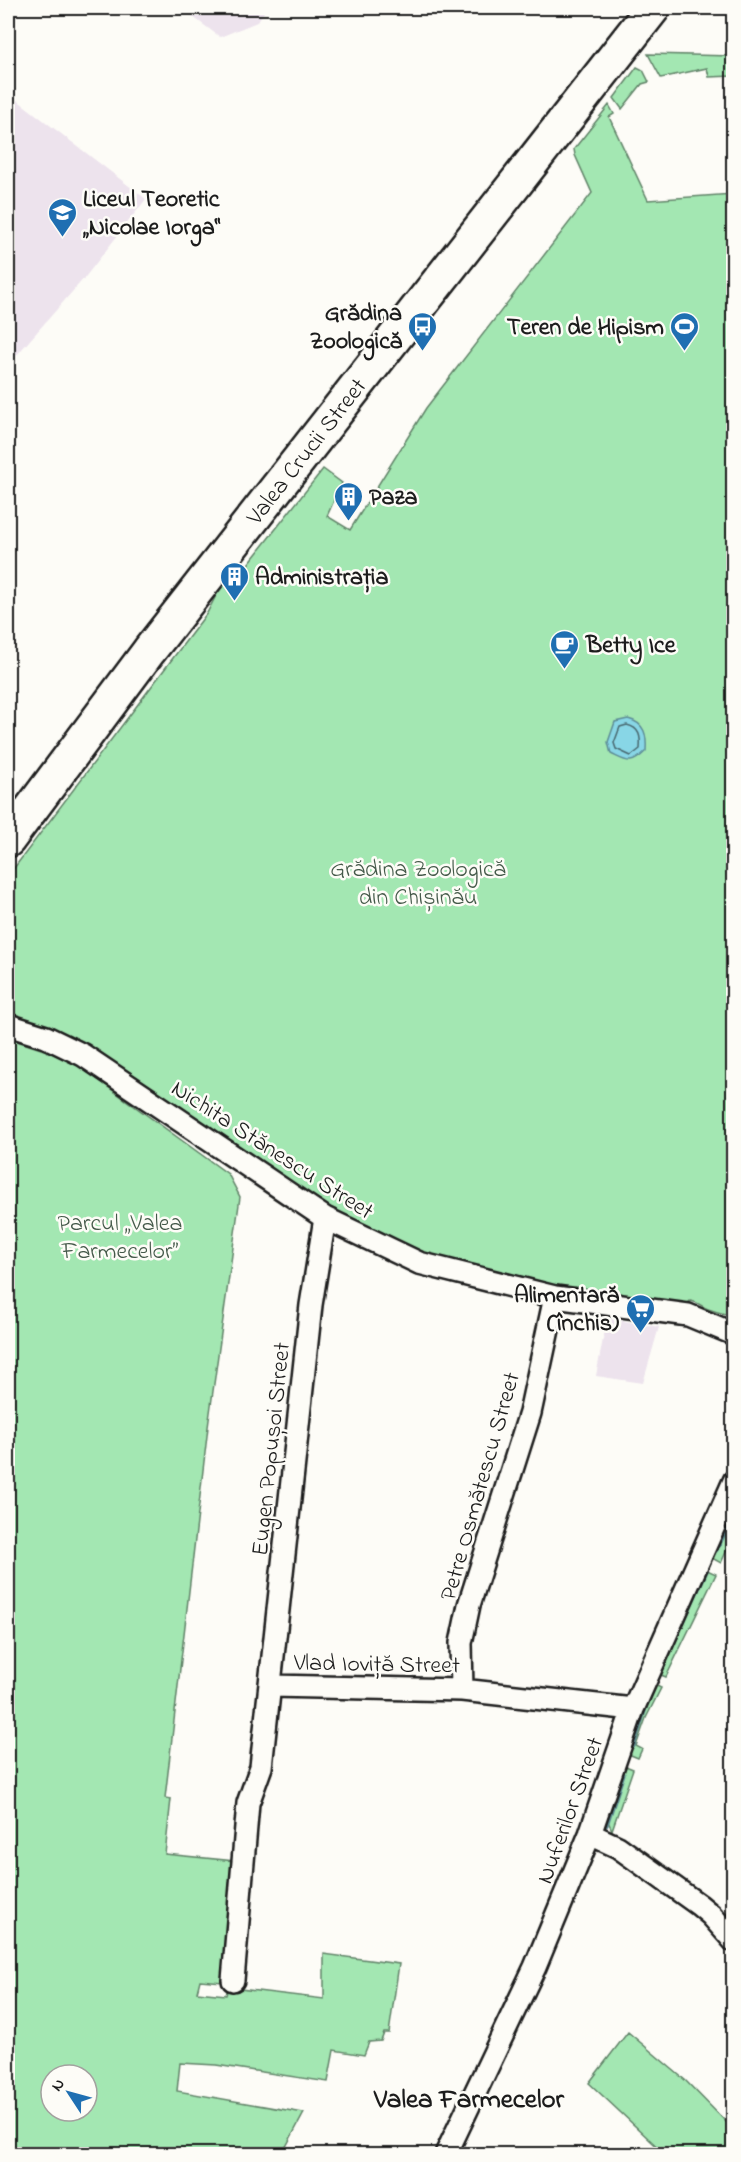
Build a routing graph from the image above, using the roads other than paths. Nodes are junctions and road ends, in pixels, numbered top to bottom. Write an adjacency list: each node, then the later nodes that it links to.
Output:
1 (652, 8): 2 (main road, Valea Crucii Street)
2 (8, 840)
3 (8, 1025): 4 (street, Nichita Stănescu Street)
4 (325, 1218): 5 (street, Nichita Stănescu Street); 8 (street, Eugen Popușoi Street)
5 (555, 1297): 6 (street, Nichita Stănescu Street); 9 (street, Petre Osmătescu Street)
6 (734, 1334)
7 (734, 1481): 10 (street, Nuferilor Street)
8 (271, 1686): 9 (street, Vlad Ioviță Street); 13 (street, Vlad Ioviță Street)
9 (462, 1690): 10 (street, Vlad Ioviță Street)
10 (633, 1709): 11 (street, Nuferilor Street)
11 (590, 1834): 12 (street); 14 (street, Nuferilor Street)
12 (734, 1941)
13 (233, 1980)
14 (446, 2154)

